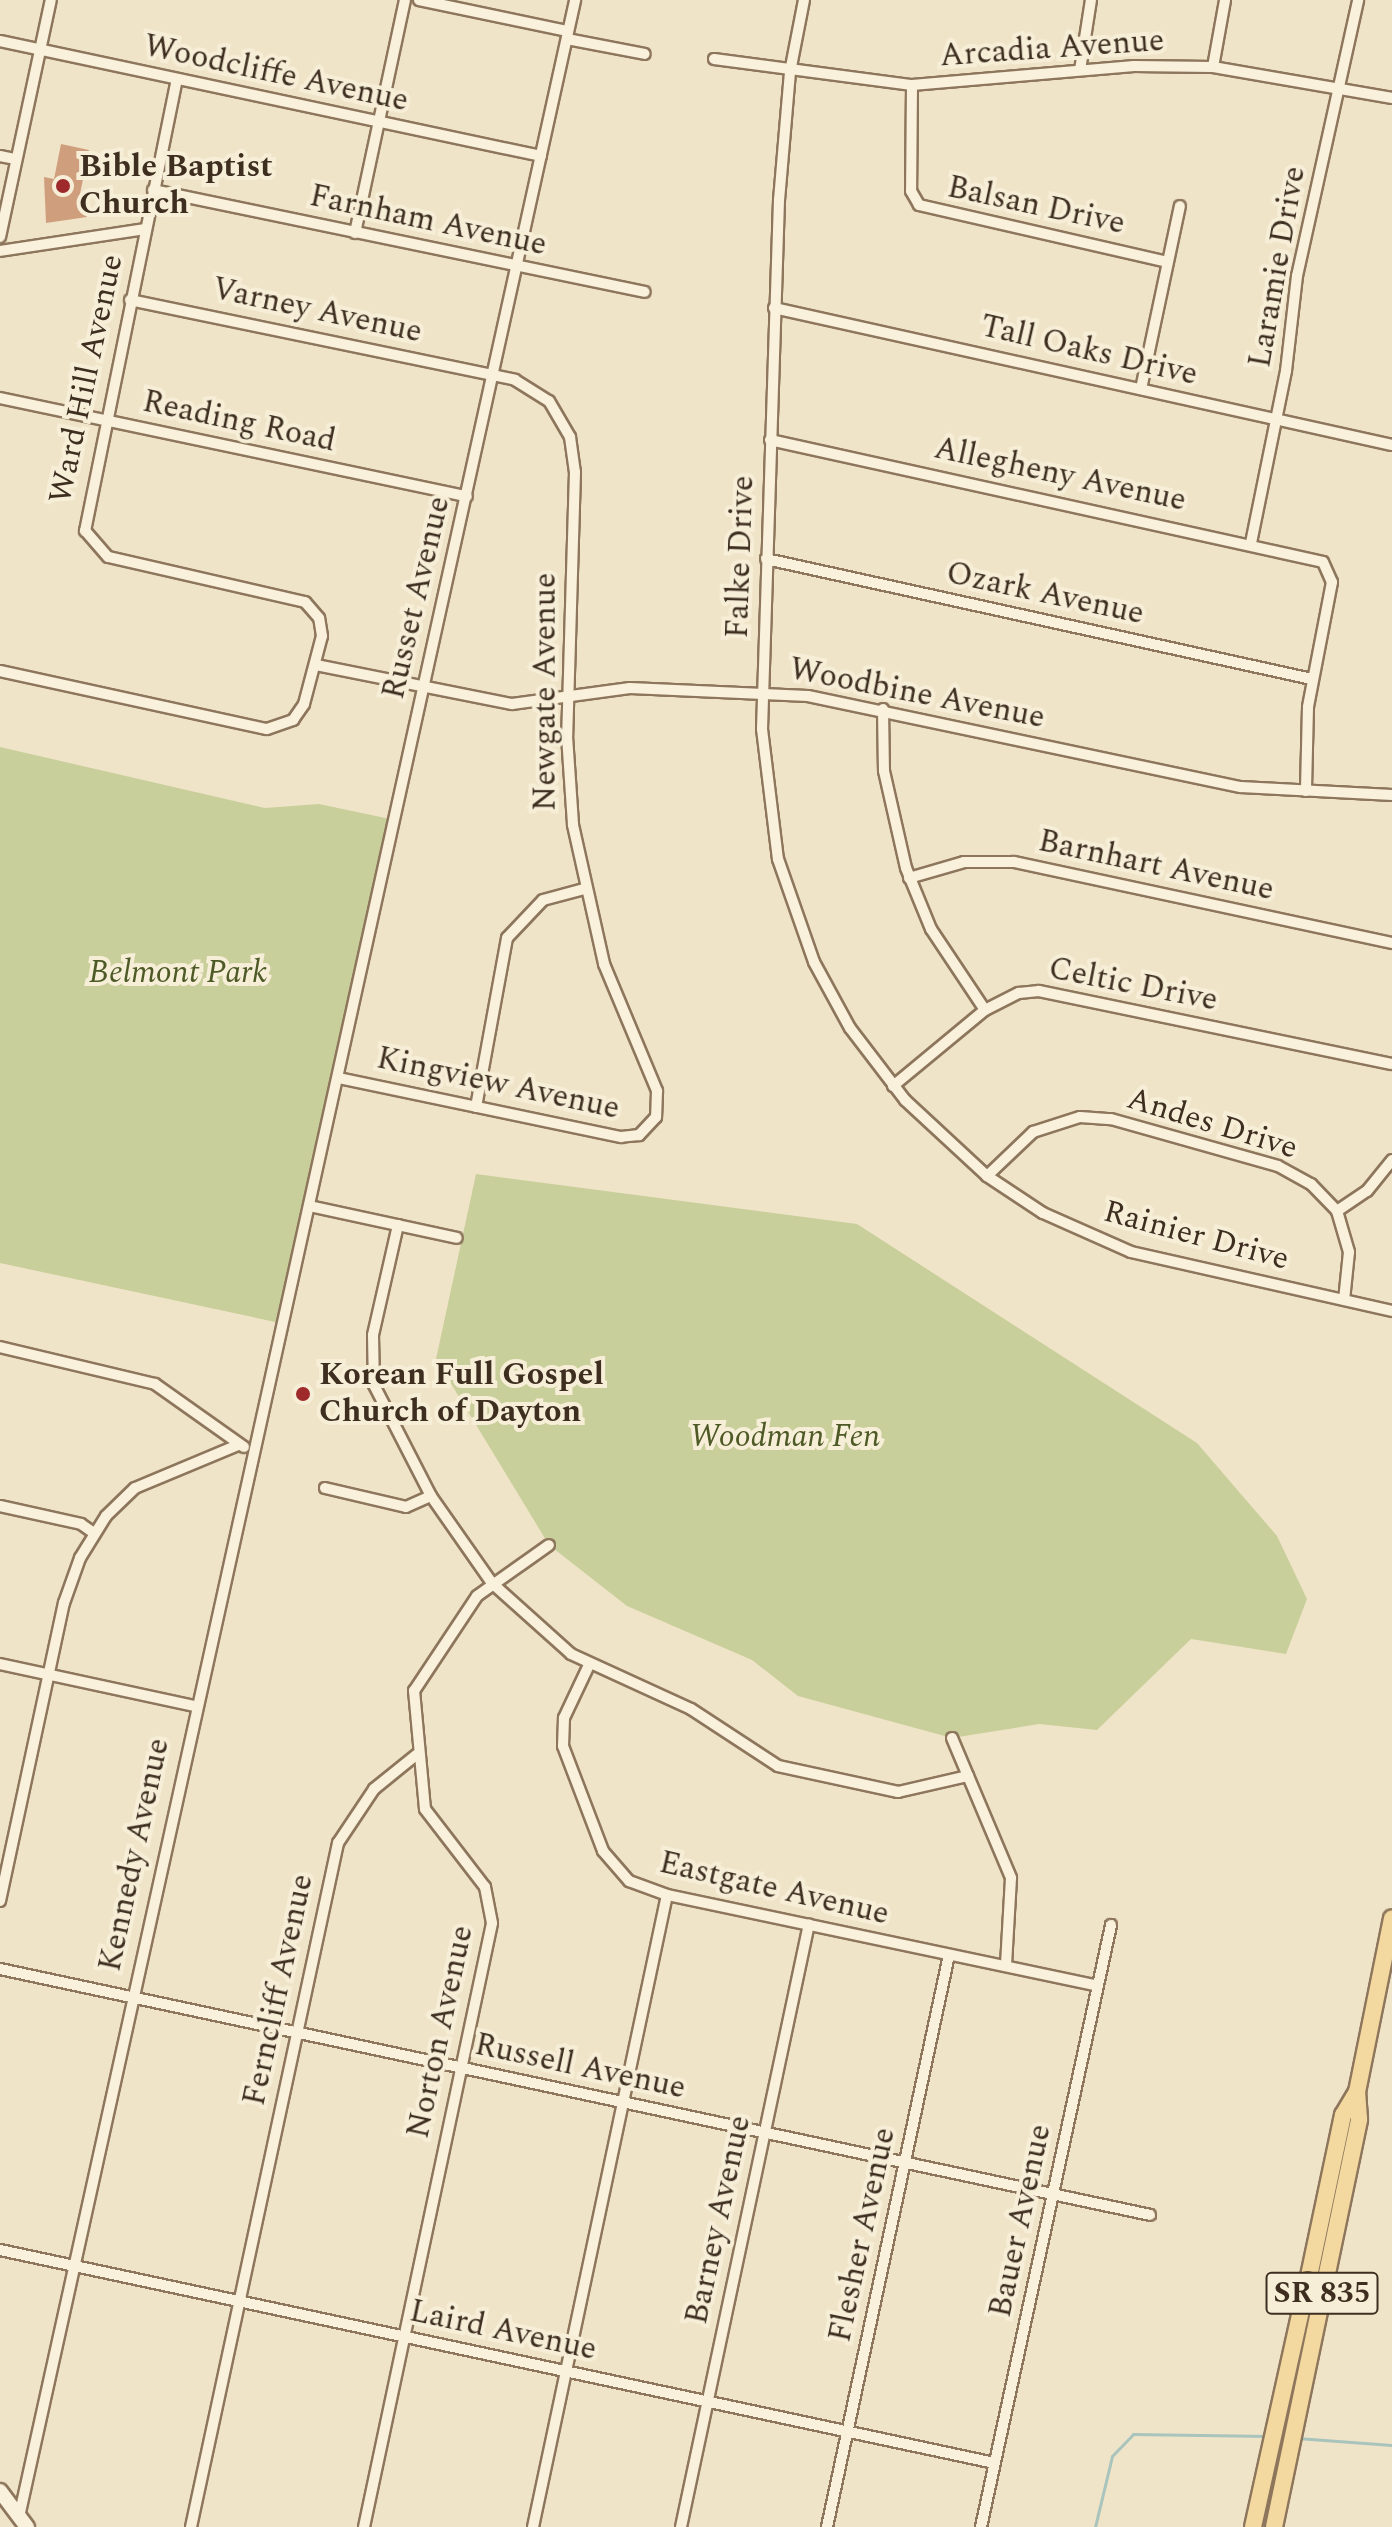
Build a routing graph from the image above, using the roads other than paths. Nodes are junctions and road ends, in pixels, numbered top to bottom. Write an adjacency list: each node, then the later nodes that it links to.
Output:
1 (51, 0): 11 (street)
2 (405, 0): 21 (street)
3 (419, 0): 9 (street)
4 (575, 0): 9 (street, Russet Avenue)
5 (804, 0): 16 (street, Falke Drive)
6 (1091, 0): 15 (street)
7 (1225, 0): 14 (street)
8 (1358, 0): 19 (street, Laramie Drive)
9 (568, 35): 12 (street); 23 (street, Russet Avenue)
10 (0, 41): 11 (street, Woodcliffe Avenue)
11 (40, 50): 17 (street, Woodcliffe Avenue); 24 (street)
12 (645, 54)
13 (714, 59): 16 (street, Arcadia Avenue)
14 (1213, 67): 15 (street, Arcadia Avenue); 19 (street, Arcadia Avenue)
15 (1080, 70): 18 (street, Arcadia Avenue)
16 (790, 72): 18 (street, Arcadia Avenue); 35 (street, Falke Drive)
17 (177, 79): 21 (street, Woodcliffe Avenue); 25 (street, Ward Hill Avenue)
18 (912, 85): 31 (street, Balsan Drive)
19 (1339, 87): 20 (street, Arcadia Avenue); 40 (street, Laramie Drive)
20 (1392, 98)
21 (378, 123): 23 (street, Woodcliffe Avenue); 28 (street)
22 (0, 156): 24 (street)
23 (541, 156): 32 (street, Russet Avenue)
24 (16, 159): 29 (street)
25 (153, 190): 27 (street, Ward Hill Avenue); 28 (street, Farnham Avenue)
26 (1180, 206): 31 (street)
27 (145, 229): 30 (street); 34 (street, Ward Hill Avenue)
28 (355, 233): 32 (street, Farnham Avenue)
29 (0, 237)
30 (0, 251)
31 (1167, 262): 37 (street)
32 (517, 267): 33 (street, Farnham Avenue); 36 (street, Russet Avenue)
33 (645, 292)
34 (130, 300): 36 (street, Varney Avenue); 39 (street, Ward Hill Avenue)
35 (774, 308): 37 (street, Tall Oaks Drive); 41 (street, Falke Drive)
36 (493, 375): 43 (street, Russet Avenue); 51 (street, Newgate Avenue)
37 (1141, 389): 40 (street, Tall Oaks Drive)
38 (0, 398): 39 (street, Reading Road)
39 (104, 420): 43 (street, Reading Road); 46 (street, Ward Hill Avenue)
40 (1277, 420): 42 (street, Tall Oaks Drive); 44 (street, Laramie Drive)
41 (770, 440): 44 (street, Allegheny Avenue); 45 (street, Falke Drive)
42 (1392, 445)
43 (467, 496): 49 (street, Russet Avenue)
44 (1251, 543): 48 (street, Allegheny Avenue)
45 (766, 559): 48 (street, Ozark Avenue); 50 (street, Falke Drive)
46 (316, 665): 47 (street); 49 (street, Woodbine Avenue)
47 (0, 671)
48 (1312, 679): 53 (street)
49 (424, 688): 51 (street, Woodbine Avenue); 60 (street, Russet Avenue)
50 (763, 693): 51 (street, Woodbine Avenue); 52 (street, Woodbine Avenue); 61 (street, Falke Drive)
51 (567, 696): 56 (street, Newgate Avenue)
52 (883, 709): 53 (street, Woodbine Avenue); 55 (street)
53 (1306, 791): 54 (street, Woodbine Avenue)
54 (1392, 795)
55 (909, 878): 57 (street, Barnhart Avenue); 58 (street)
56 (584, 889): 62 (street); 63 (street, Newgate Avenue)
57 (1392, 943)
58 (985, 1010): 59 (street, Celtic Drive); 61 (street, Celtic Drive)
59 (1392, 1064)
60 (338, 1078): 62 (street, Kingview Avenue); 66 (street, Russet Avenue)
61 (893, 1086): 65 (street, Rainier Drive)
62 (476, 1107): 63 (street, Kingview Avenue)
63 (646, 1130)
64 (1392, 1160): 67 (street)
65 (987, 1176): 67 (street, Andes Drive); 70 (street, Rainier Drive)
66 (309, 1206): 68 (street); 74 (street, Kennedy Avenue)
67 (1337, 1211): 70 (street, Andes Drive)
68 (398, 1225): 69 (street); 76 (street)
69 (457, 1238)
70 (1344, 1300): 71 (street, Rainier Drive)
71 (1392, 1311)
72 (0, 1347): 73 (street)
73 (238, 1445): 74 (street); 78 (street)
74 (252, 1449): 84 (street, Kennedy Avenue)
75 (325, 1488): 76 (street)
76 (431, 1496): 80 (street)
77 (0, 1506): 78 (street)
78 (94, 1533): 83 (street)
79 (549, 1545): 80 (street)
80 (492, 1583): 82 (street); 86 (street)
81 (0, 1664): 83 (street)
82 (589, 1665): 87 (street); 88 (street, Eastgate Avenue)
83 (49, 1675): 84 (street); 89 (street)
84 (194, 1706): 97 (street, Kennedy Avenue)
85 (952, 1738): 87 (street)
86 (416, 1755): 98 (street, Ferncliff Avenue); 99 (street, Norton Avenue)
87 (968, 1776): 94 (street)
88 (667, 1895): 91 (street, Eastgate Avenue); 100 (street)
89 (0, 1901)
90 (1392, 1919): 102 (main road, SR 835)
91 (809, 1924): 93 (street, Eastgate Avenue); 101 (street, Barney Avenue)
92 (1111, 1925): 96 (street, Bauer Avenue)
93 (949, 1955): 94 (street, Eastgate Avenue); 103 (street, Flesher Avenue)
94 (1006, 1966): 96 (street, Eastgate Avenue)
95 (0, 1969): 97 (street, Russell Avenue)
96 (1095, 1985): 104 (street, Bauer Avenue)
97 (130, 1997): 98 (street, Russell Avenue); 107 (street, Kennedy Avenue)
98 (296, 2033): 99 (street, Russell Avenue); 110 (street, Ferncliff Avenue)
99 (461, 2068): 100 (street, Russell Avenue); 111 (street, Norton Avenue)
100 (624, 2103): 101 (street, Russell Avenue); 112 (street)
101 (764, 2133): 103 (street, Russell Avenue); 113 (street, Barney Avenue)
102 (1343, 2153): 109 (main road, SR 835); 115 (main road, SR 835)
103 (905, 2163): 104 (street, Russell Avenue); 114 (street, Flesher Avenue)
104 (1052, 2195): 105 (street, Russell Avenue); 116 (street, Bauer Avenue)
105 (1150, 2215)
106 (0, 2250): 107 (street, Laird Avenue)
107 (72, 2266): 110 (street, Laird Avenue); 119 (street, Kennedy Avenue)
108 (1276, 2284): 109 (street)
109 (1322, 2292): 115 (main road, SR 835)
110 (239, 2301): 111 (street, Laird Avenue); 120 (street, Ferncliff Avenue)
111 (404, 2336): 112 (street, Laird Avenue); 121 (street, Norton Avenue)
112 (566, 2371): 113 (street, Laird Avenue); 122 (street)
113 (707, 2401): 114 (street, Laird Avenue); 123 (street, Barney Avenue)
114 (848, 2431): 116 (street, Laird Avenue); 124 (street, Flesher Avenue)
115 (1280, 2440): 126 (main road, SR 835); 127 (main road, SR 835)
116 (994, 2463): 125 (street, Bauer Avenue)
117 (0, 2491): 118 (street)
118 (5, 2507): 119 (street)
119 (23, 2522)
120 (191, 2527)
121 (364, 2527)
122 (533, 2527)
123 (681, 2527)
124 (827, 2527)
125 (981, 2527)
126 (1253, 2527)
127 (1274, 2527)

